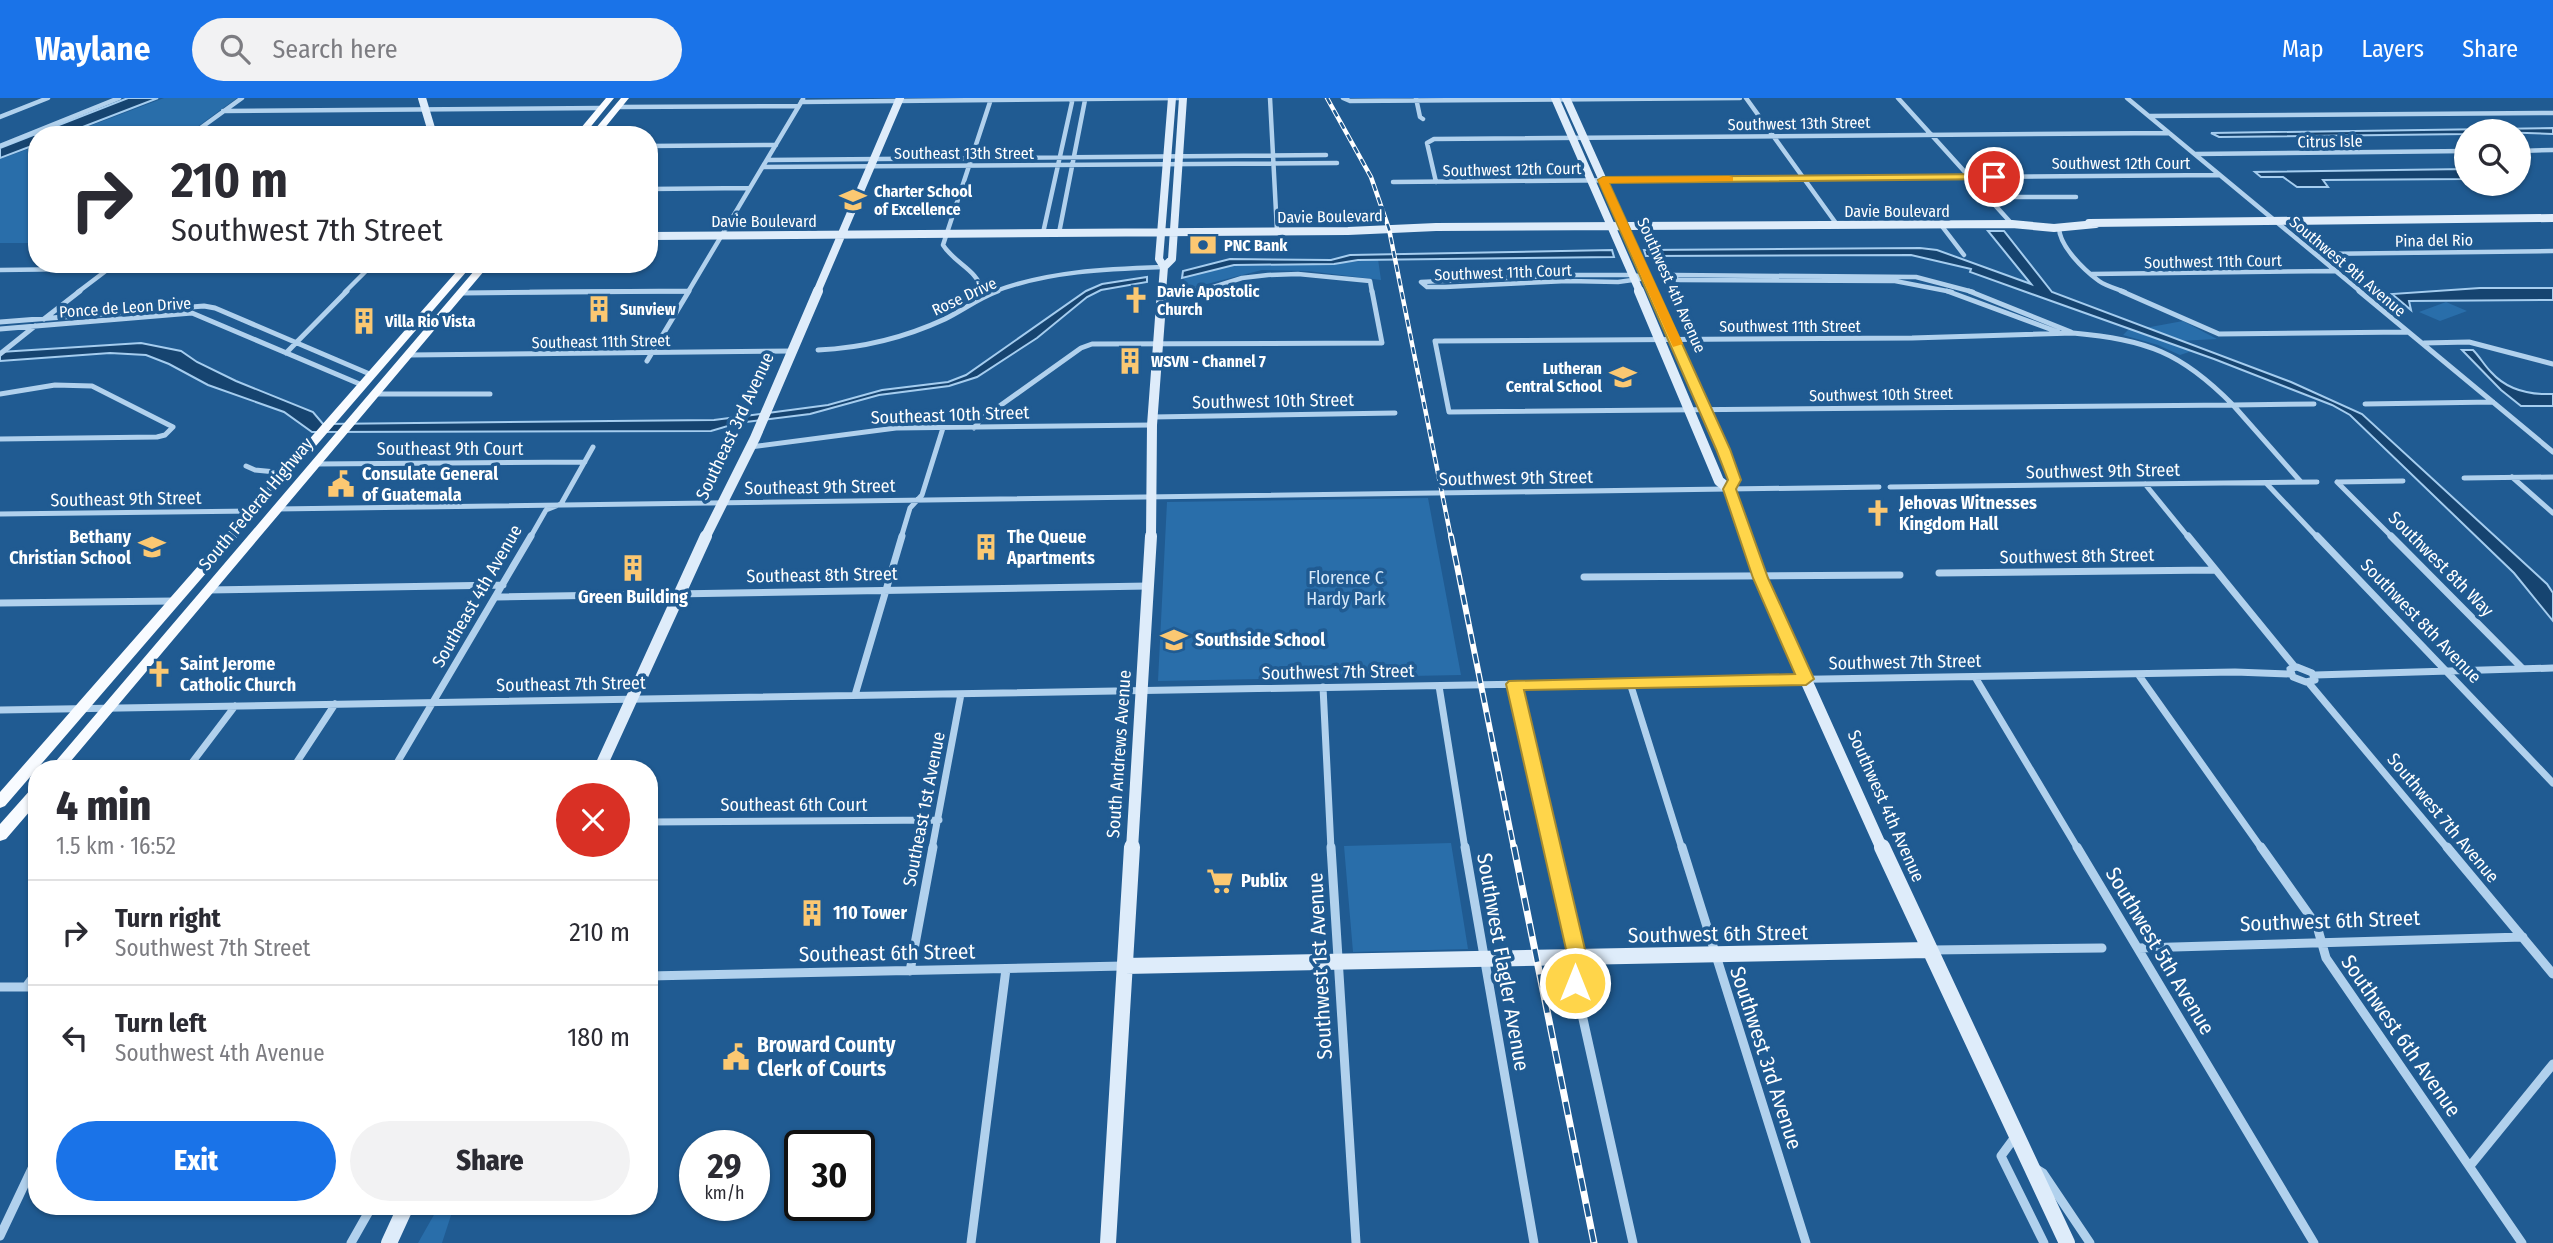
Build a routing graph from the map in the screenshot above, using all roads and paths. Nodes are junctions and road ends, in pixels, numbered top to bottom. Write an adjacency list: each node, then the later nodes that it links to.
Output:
1 (48, 98): 29 (street)
2 (119, 98): 31 (street)
3 (242, 98): 26 (street)
4 (422, 98): 25 (main road)
5 (610, 98): 24 (main road)
6 (625, 98): 23 (main road)
7 (839, 98): 22 (street)
8 (1176, 98): 16 (street); 55 (main road, South Andrews Avenue); 56 (main road, South Andrews Avenue)
9 (1270, 98): 50 (street)
10 (1740, 98): 20 (street)
11 (1746, 98): 39 (street)
12 (1898, 98): 37 (street)
13 (2127, 98): 28 (street, Southwest 9th Avenue)
14 (990, 99): 15 (street); 21 (street); 53 (street)
15 (1071, 99): 16 (street); 51 (street)
16 (1084, 99): 52 (street)
17 (1345, 99): 18 (street)
18 (1416, 99): 19 (street); 30 (street)
19 (1555, 99): 20 (street); 40 (main road, Southwest 4th Avenue)
20 (1567, 99): 41 (main road, Southwest 4th Avenue)
21 (899, 100): 22 (street); 57 (main road, Southeast 3rd Avenue)
22 (802, 101): 23 (street); 42 (street)
23 (617, 107): 35 (main road)
24 (602, 108): 25 (street); 34 (main road)
25 (426, 110): 26 (street); 33 (main road)
26 (223, 111): 32 (street)
27 (2553, 113): 28 (street)
28 (2150, 116): 36 (street, Southwest 9th Avenue)
29 (0, 117)
30 (1423, 119)
31 (52, 126)
32 (203, 126)
33 (430, 126)
34 (587, 126)
35 (601, 126)
36 (2169, 133): 37 (street, Southwest 13th Street); 48 (street, Southwest 9th Avenue)
37 (1931, 134): 39 (street, Southwest 13th Street); 65 (street)
38 (28, 135): 43 (street)
39 (1773, 136): 41 (street, Southwest 13th Street); 66 (street)
40 (1573, 138): 41 (street, Southwest 13th Street); 67 (main road, Southwest 4th Avenue); 70 (street, Southwest 13th Street)
41 (1583, 138): 68 (main road, Southwest 4th Avenue)
42 (776, 145): 44 (street); 54 (street)
43 (0, 146)
44 (658, 146)
45 (2553, 150): 47 (street)
46 (2454, 151): 48 (street, Citrus Isle)
47 (2531, 151)
48 (2195, 154): 64 (street, Southwest 9th Avenue)
49 (1326, 155): 50 (street)
50 (1272, 156): 56 (street); 58 (street)
51 (1060, 157): 52 (street, Southeast 13th Street); 53 (street, Southeast 13th Street); 61 (street)
52 (1074, 157): 55 (street, Southeast 13th Street); 62 (street)
53 (971, 158): 57 (street, Southeast 13th Street); 60 (street)
54 (767, 160): 57 (street, Southeast 13th Street); 63 (street)
55 (1166, 160): 56 (street); 62 (street, Southeast 13th Street); 85 (main road, South Andrews Avenue)
56 (1180, 160): 58 (street); 86 (main road, South Andrews Avenue)
57 (871, 162): 60 (street, Southeast 13th Street); 63 (street, Southeast 13th Street); 91 (main road, Southeast 3rd Avenue)
58 (1273, 162): 59 (street); 84 (street)
59 (1338, 163)
60 (968, 165): 61 (street, Southeast 13th Street); 89 (street)
61 (1058, 165): 62 (street, Southeast 13th Street); 87 (street)
62 (1072, 165): 88 (street)
63 (763, 167): 71 (street)
64 (2219, 175): 65 (street, Southwest 12th Court); 76 (street, Southwest 9th Avenue)
65 (1970, 177): 66 (street, Southwest 12th Court); 74 (street)
66 (1803, 178): 68 (street, Southwest 12th Court); 81 (street)
67 (1593, 180): 68 (street, Southwest 12th Court); 70 (street, Southwest 12th Court); 80 (main road, Southwest 4th Avenue)
68 (1603, 180): 82 (main road, Southwest 4th Avenue)
69 (1393, 182): 70 (street, Southwest 12th Court)
70 (1436, 182)
71 (750, 188): 72 (street); 90 (street)
72 (658, 189)
73 (2076, 197): 74 (street)
74 (1989, 198): 77 (street)
75 (2553, 218): 76 (main road, Davie Boulevard)
76 (2275, 221): 78 (main road, Davie Boulevard); 94 (street, Southwest 9th Avenue)
77 (2012, 224): 78 (main road, Davie Boulevard); 79 (main road, Davie Boulevard); 83 (main road, Davie Boulevard)
78 (2096, 224): 83 (main road, Davie Boulevard)
79 (1941, 225): 81 (main road, Davie Boulevard); 95 (street)
80 (1611, 226): 82 (main road, Davie Boulevard); 84 (main road, Davie Boulevard); 105 (main road, Southwest 4th Avenue)
81 (1838, 226): 82 (main road, Davie Boulevard)
82 (1624, 227): 106 (main road, Southwest 4th Avenue)
83 (2059, 227): 104 (street)
84 (1277, 231): 86 (main road, Davie Boulevard)
85 (1161, 232): 86 (main road, Davie Boulevard); 88 (main road, Davie Boulevard); 96 (main road, South Andrews Avenue)
86 (1174, 232): 96 (main road, South Andrews Avenue)
87 (1042, 233): 88 (main road, Davie Boulevard); 89 (main road, Davie Boulevard)
88 (1059, 233)
89 (946, 234): 91 (main road, Davie Boulevard); 112 (street)
90 (722, 235): 91 (main road, Davie Boulevard); 92 (main road, Davie Boulevard); 109 (street)
91 (843, 235): 129 (main road, Southeast 3rd Avenue)
92 (658, 236)
93 (2553, 251): 94 (street, Pina del Rio)
94 (2316, 254): 99 (street, Southwest 9th Avenue)
95 (1964, 255)
96 (1164, 267): 111 (main road, South Andrews Avenue); 112 (street, Rose Drive)
97 (0, 270): 98 (street)
98 (28, 270)
99 (2337, 271): 104 (street, Southwest 11th Court); 119 (street, Southwest 9th Avenue)
100 (104, 273): 114 (street)
101 (364, 273): 125 (street)
102 (460, 273): 124 (main road, South Federal Highway)
103 (478, 273): 110 (main road, South Federal Highway)
104 (2090, 274): 119 (street)
105 (1634, 278): 105 (street, Southwest 11th Court); 106 (street, Southwest 11th Court); 122 (main road, Southwest 4th Avenue)
106 (1647, 278): 123 (main road, Southwest 4th Avenue)
107 (1676, 278): 108 (street)
108 (1872, 279): 120 (street); 121 (street)
109 (689, 291): 110 (street); 131 (street)
110 (461, 293): 133 (main road, South Federal Highway)
111 (1162, 293): 126 (main road, South Andrews Avenue); 126 (street)
112 (984, 296): 128 (street, Rose Drive)
113 (76, 316): 114 (street, Ponce de Leon Drive); 116 (street); 125 (street, Ponce de Leon Drive)
114 (44, 319): 115 (street); 117 (street)
115 (0, 322)
116 (69, 323): 117 (street, Ponce de Leon Drive); 132 (street, Ponce de Leon Drive)
117 (35, 326): 118 (street, Ponce de Leon Drive); 130 (street)
118 (0, 329)
119 (2408, 332): 127 (street, Southwest 9th Avenue)
120 (2062, 334): 121 (street); 123 (street, Southwest 11th Street)
121 (2078, 335): 146 (street)
122 (1660, 339): 123 (street, Southwest 11th Street); 147 (main road, Southwest 4th Avenue); 149 (street, Southwest 11th Street)
123 (1675, 339): 148 (main road, Southwest 4th Avenue)
124 (400, 342): 133 (main road); 138 (main road, South Federal Highway)
125 (296, 343): 132 (street); 134 (street, Ponce de Leon Drive)
126 (1159, 343): 151 (main road, South Andrews Avenue); 153 (street)
127 (2425, 345): 136 (street); 143 (street, Southwest 9th Avenue)
128 (818, 350)
129 (793, 351): 131 (street, Southeast 11th Street); 155 (main road, Southeast 3rd Avenue)
130 (3, 352)
131 (652, 352): 133 (street, Southeast 11th Street); 135 (street)
132 (286, 353): 137 (street, Ponce de Leon Drive)
133 (408, 355): 141 (main road, South Federal Highway)
134 (337, 360): 137 (street); 138 (street, Ponce de Leon Drive)
135 (647, 360)
136 (2553, 364)
137 (319, 368): 139 (street, Ponce de Leon Drive)
138 (372, 375): 139 (main road, South Federal Highway); 141 (main road)
139 (362, 386): 161 (main road, South Federal Highway)
140 (0, 394): 154 (street)
141 (374, 394): 142 (street); 159 (main road, South Federal Highway)
142 (490, 394)
143 (2493, 402): 145 (street); 157 (street, Southwest 9th Avenue)
144 (2314, 404): 146 (street, Southwest 10th Street)
145 (2365, 404)
146 (2231, 405): 148 (street, Southwest 10th Street); 167 (street)
147 (1691, 410): 148 (street, Southwest 10th Street); 149 (street, Southwest 10th Street); 173 (main road, Southwest 4th Avenue)
148 (1706, 410): 173 (main road, Southwest 4th Avenue)
149 (1449, 412)
150 (1395, 413): 151 (street, Southwest 10th Street)
151 (1152, 421): 153 (street, Southeast 10th Street); 174 (main road, South Andrews Avenue)
152 (943, 428): 153 (street, Southeast 10th Street); 155 (street, Southeast 10th Street); 175 (street)
153 (974, 428)
154 (0, 439)
155 (753, 443): 176 (main road, Southeast 3rd Avenue)
156 (593, 447): 158 (street, Southeast 4th Avenue)
157 (2553, 452)
158 (585, 461): 159 (street, Southeast 9th Court); 177 (street, Southeast 4th Avenue)
159 (316, 464): 178 (main road, South Federal Highway)
160 (246, 466): 161 (street)
161 (286, 473): 172 (main road, South Federal Highway)
162 (2512, 477): 163 (street); 164 (street); 180 (street)
163 (2553, 477)
164 (2464, 478)
165 (2403, 481): 196 (street, Southwest 8th Way)
166 (2266, 482): 167 (street, Southwest 9th Street); 169 (street, Southwest 9th Street); 199 (street, Southwest 8th Avenue)
167 (2301, 482): 168 (street, Southwest 9th Street)
168 (2316, 482)
169 (2145, 484): 170 (street, Southwest 9th Street); 183 (street)
170 (1890, 487)
171 (1879, 488): 173 (street, Southwest 9th Street)
172 (272, 489): 178 (main road); 179 (main road, South Federal Highway)
173 (1729, 489): 174 (street, Southwest 9th Street); 187 (main road, Southwest 4th Avenue)
174 (1153, 497): 175 (street, Southeast 9th Street); 189 (main road, South Andrews Avenue)
175 (915, 500): 176 (street, Southeast 9th Street); 191 (street)
176 (722, 502): 177 (street, Southeast 9th Street); 192 (main road, Southeast 3rd Avenue)
177 (561, 504): 178 (street, Southeast 9th Street); 188 (street, Southeast 4th Avenue)
178 (277, 509): 182 (main road, South Federal Highway)
179 (253, 511): 181 (street, Southeast 9th Street); 182 (main road); 194 (main road, South Federal Highway)
180 (2553, 513)
181 (0, 514)
182 (259, 530): 190 (main road, South Federal Highway)
183 (2215, 570): 184 (street, Southwest 8th Street); 198 (street)
184 (1938, 573)
185 (1900, 575): 187 (street)
186 (1584, 577): 187 (street)
187 (1760, 578): 203 (main road, Southwest 4th Avenue)
188 (503, 585): 190 (street); 193 (street, Southeast 4th Avenue)
189 (1148, 586): 191 (street, Southeast 8th Street); 209 (main road, South Andrews Avenue)
190 (208, 590): 216 (main road, South Federal Highway)
191 (885, 590): 192 (street, Southeast 8th Street); 211 (street)
192 (678, 593): 193 (street, Southeast 8th Street); 212 (main road, Southeast 3rd Avenue)
193 (496, 597): 213 (street, Southeast 4th Avenue)
194 (175, 601): 195 (street); 217 (main road, South Federal Highway)
195 (0, 603)
196 (2522, 668): 197 (street); 199 (street)
197 (2553, 668)
198 (2293, 670): 200 (street, Southwest 7th Street); 201 (street); 204 (street)
199 (2447, 670): 201 (street); 226 (street, Southwest 8th Avenue)
200 (2137, 674): 202 (street, Southwest 7th Street); 233 (street, Southwest 6th Avenue)
201 (2315, 675): 204 (street)
202 (1975, 677): 203 (street, Southwest 7th Street); 235 (street, Southwest 5th Avenue)
203 (1806, 679): 205 (street, Southwest 7th Street); 236 (main road, Southwest 4th Avenue)
204 (2308, 682): 232 (street, Southwest 7th Avenue)
205 (1630, 683): 206 (street, Southwest 7th Street); 237 (street, Southwest 3rd Avenue)
206 (1514, 684): 207 (street, Southwest 7th Street); 238 (street)
207 (1439, 686): 208 (street, Southwest 7th Street); 239 (street, Southwest Flagler Avenue)
208 (1323, 688): 209 (street, Southwest 7th Street); 240 (street, Southwest 1st Avenue)
209 (1142, 692): 210 (street, Southeast 7th Street); 241 (main road, South Andrews Avenue)
210 (961, 694): 211 (street, Southeast 7th Street); 229 (street, Southeast 1st Avenue)
211 (855, 695): 212 (street, Southeast 7th Street)
212 (632, 699): 213 (street, Southeast 7th Street); 224 (main road, Southeast 3rd Avenue)
213 (433, 702): 214 (street, Southeast 7th Street); 223 (street, Southeast 4th Avenue)
214 (335, 704): 215 (street, Southeast 7th Street); 222 (street)
215 (235, 706): 216 (street, Southeast 7th Street); 221 (street)
216 (107, 708): 217 (street, Southeast 7th Street); 220 (main road, South Federal Highway)
217 (81, 709): 218 (street, Southeast 7th Street); 219 (main road, South Federal Highway)
218 (0, 710)
219 (37, 760)
220 (64, 760)
221 (194, 760)
222 (298, 760)
223 (399, 760)
224 (604, 760)
225 (28, 770): 227 (main road, South Federal Highway)
226 (2553, 783)
227 (0, 802)
228 (28, 802): 231 (main road)
229 (939, 820): 230 (street, Southeast 6th Court); 243 (street, Southeast 1st Avenue)
230 (658, 822)
231 (0, 835)
232 (2523, 937): 233 (street, Southwest 6th Street); 244 (street, Southwest 7th Avenue)
233 (2322, 943): 235 (street, Southwest 6th Street); 252 (street, Southwest 6th Avenue)
234 (2102, 948): 236 (street, Southwest 6th Street)
235 (2138, 948): 268 (street, Southwest 5th Avenue)
236 (1928, 950): 237 (main road, Southwest 6th Street); 250 (main road, Southwest 4th Avenue)
237 (1714, 954): 238 (main road, Southwest 6th Street); 264 (street, Southwest 3rd Avenue)
238 (1577, 958): 239 (main road, Southwest 6th Street); 263 (street)
239 (1483, 959): 240 (main road, Southwest 6th Street); 262 (street, Southwest Flagler Avenue)
240 (1336, 962): 241 (main road, Southwest 6th Street); 261 (street, Southwest 1st Avenue)
241 (1125, 966): 242 (street, Southeast 6th Street); 260 (main road, South Andrews Avenue)
242 (1006, 969): 243 (street, Southeast 6th Street); 259 (street)
243 (910, 971): 245 (street, Southeast 6th Street)
244 (2553, 974)
245 (658, 976)
246 (28, 983): 247 (street)
247 (26, 986): 248 (street)
248 (0, 987)
249 (2553, 1064): 252 (street)
250 (2015, 1137): 251 (main road, Southwest 4th Avenue); 265 (street)
251 (2028, 1165): 266 (main road, Southwest 4th Avenue); 267 (street)
252 (2469, 1166): 269 (street, Southwest 6th Avenue)
253 (28, 1172): 256 (street)
254 (367, 1215): 257 (street)
255 (402, 1215): 258 (main road)
256 (0, 1236)
257 (351, 1243)
258 (389, 1243)
259 (971, 1243)
260 (1108, 1243)
261 (1356, 1243)
262 (1534, 1243)
263 (1633, 1243)
264 (1806, 1243)
265 (2044, 1243)
266 (2067, 1243)
267 (2091, 1243)
268 (2314, 1243)
269 (2522, 1243)

